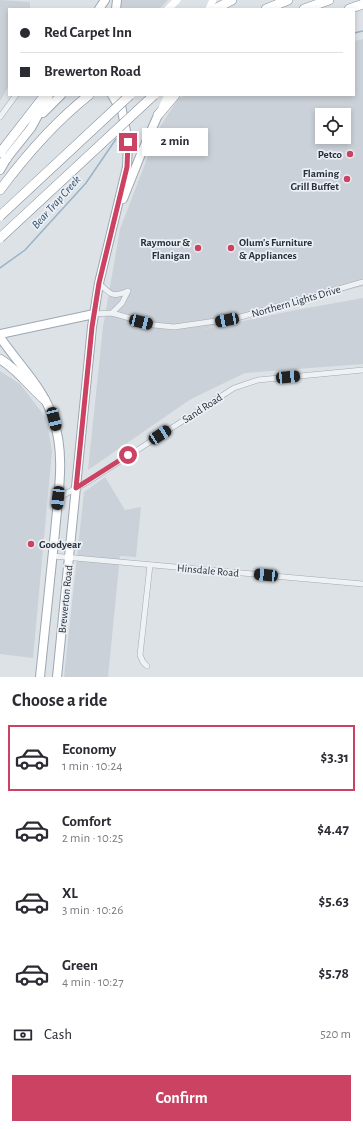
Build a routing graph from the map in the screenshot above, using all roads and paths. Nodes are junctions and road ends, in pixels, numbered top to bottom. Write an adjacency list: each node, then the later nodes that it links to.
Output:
1 (177, 0): 6 (main road)
2 (232, 0): 7 (highway)
3 (288, 0): 8 (highway)
4 (329, 0): 9 (highway)
5 (363, 4): 10 (highway)
6 (169, 8)
7 (213, 8)
8 (268, 8)
9 (307, 8)
10 (352, 8)
11 (15, 96): 24 (street)
12 (44, 96): 26 (highway)
13 (48, 96): 25 (main road)
14 (60, 96): 25 (main road)
15 (88, 96): 29 (highway)
16 (113, 96): 22 (main road)
17 (119, 96): 22 (main road, Brewerton Road)
18 (129, 96): 30 (highway, bridge)
19 (153, 96): 32 (highway, bridge)
20 (168, 96): 23 (main road)
21 (175, 96): 23 (highway)
22 (123, 113): 31 (main road, Brewerton Road)
23 (158, 115): 31 (main road)
24 (0, 118)
25 (31, 128): 26 (main road)
26 (3, 156): 27 (highway); 28 (main road)
27 (0, 166)
28 (0, 170)
29 (0, 190)
30 (0, 216)
31 (111, 230): 34 (main road, Brewerton Road)
32 (0, 238)
33 (363, 282): 35 (street, Northern Lights Drive)
34 (99, 283): 35 (street); 36 (main road, Brewerton Road)
35 (112, 313): 36 (street, Northern Lights Drive)
36 (94, 314): 37 (main road); 42 (main road, Brewerton Road)
37 (0, 334)
38 (0, 337): 41 (main road, Brewerton Road)
39 (0, 359): 41 (highway)
40 (363, 370): 42 (street, Sand Road)
41 (45, 400): 43 (main road, Brewerton Road)
42 (76, 488): 43 (street, Sand Road); 45 (main road, Brewerton Road)
43 (58, 498): 44 (main road, Brewerton Road)
44 (53, 556): 45 (street, Hinsdale Road); 49 (main road, Brewerton Road)
45 (69, 557): 46 (street, Hinsdale Road); 50 (main road, Brewerton Road)
46 (150, 565): 47 (street, Hinsdale Road); 48 (street)
47 (363, 584)
48 (147, 666)
49 (40, 677)
50 (57, 677)

